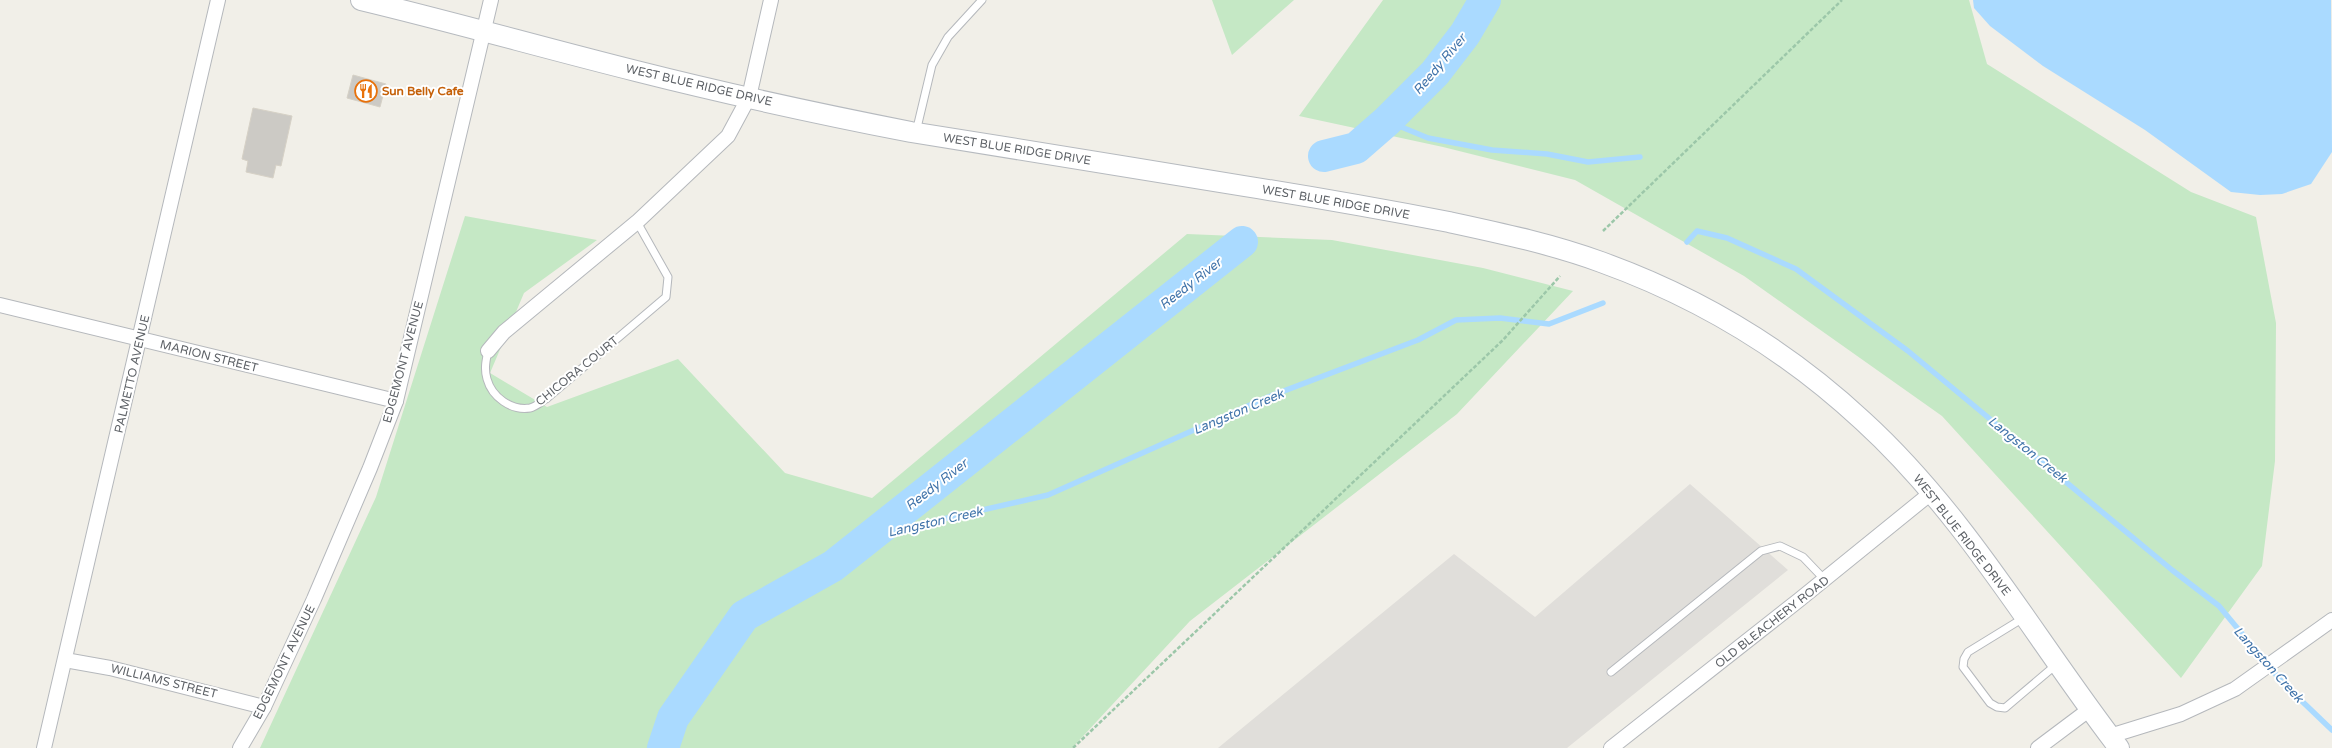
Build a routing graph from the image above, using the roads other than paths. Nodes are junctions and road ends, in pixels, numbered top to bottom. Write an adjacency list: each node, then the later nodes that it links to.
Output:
1 (218, 0): 11 (street, PALMETTO AVENUE)
2 (361, 0): 6 (main road, WEST BLUE RIDGE DRIVE)
3 (492, 0): 6 (street, EDGEMONT AVENUE)
4 (771, 0): 7 (street, CHICORA COURT)
5 (982, 0): 8 (lane)
6 (484, 30): 7 (main road, WEST BLUE RIDGE DRIVE); 13 (street, EDGEMONT AVENUE)
7 (749, 97): 8 (main road, WEST BLUE RIDGE DRIVE); 9 (street, CHICORA COURT)
8 (916, 133): 14 (main road, WEST BLUE RIDGE DRIVE)
9 (637, 222): 12 (street, CHICORA COURT); 12 (lane, CHICORA COURT)
10 (0, 305): 11 (street, MARION STREET)
11 (140, 339): 13 (street, MARION STREET); 18 (street, PALMETTO AVENUE)
12 (488, 351)
13 (396, 401): 21 (street, EDGEMONT AVENUE)
14 (1931, 493): 15 (street, OLD BLEACHERY ROAD); 16 (main road, WEST BLUE RIDGE DRIVE)
15 (1825, 580): 20 (lane); 26 (street, OLD BLEACHERY ROAD)
16 (2025, 617): 19 (main road, WEST BLUE RIDGE DRIVE); 19 (lane)
17 (2332, 620): 23 (street)
18 (64, 660): 21 (street, WILLIAMS STREET); 24 (street, PALMETTO AVENUE)
19 (2058, 662): 22 (main road, WEST BLUE RIDGE DRIVE)
20 (1611, 672)
21 (264, 707): 25 (street, EDGEMONT AVENUE)
22 (2090, 709): 23 (main road, WEST BLUE RIDGE DRIVE); 27 (street)
23 (2114, 742)
24 (44, 748)
25 (240, 748)
26 (1611, 748)
27 (2038, 748)

